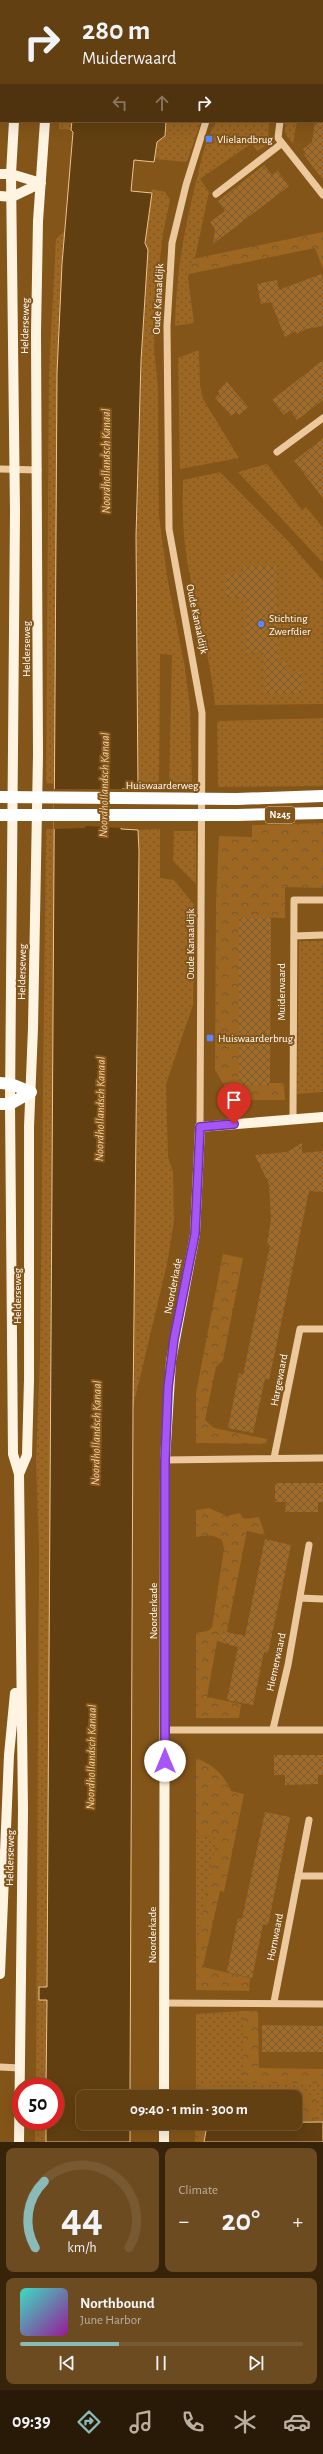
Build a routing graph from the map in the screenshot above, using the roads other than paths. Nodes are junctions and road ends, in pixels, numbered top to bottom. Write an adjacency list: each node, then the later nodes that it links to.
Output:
1 (14, 122): 7 (main road, Helderseweg)
2 (45, 122): 8 (main road, Helderseweg)
3 (206, 122): 30 (street, Oude Kanaaldijk)
4 (280, 122): 5 (street)
5 (281, 144): 9 (street); 10 (street)
6 (0, 174): 7 (main road)
7 (11, 174): 8 (main road); 12 (main road, Helderseweg)
8 (41, 183): 12 (main road); 17 (main road, Helderseweg)
9 (216, 194)
10 (323, 195)
11 (0, 196): 12 (main road)
12 (12, 197): 16 (main road, Helderseweg)
13 (323, 418): 14 (street)
14 (277, 452)
15 (0, 469): 16 (street)
16 (15, 470): 17 (street); 25 (main road, Helderseweg)
17 (38, 470): 26 (main road, Helderseweg)
18 (323, 796): 19 (highway, Huiswaarderweg / N245, bridge)
19 (0, 797)
20 (323, 813): 21 (highway, N245, bridge)
21 (0, 815)
22 (323, 900): 24 (street, Muiderwaard)
23 (323, 935): 24 (street)
24 (294, 936): 29 (street, Muiderwaard)
25 (5, 1083): 26 (highway); 27 (main road, Helderseweg)
26 (31, 1092): 27 (highway); 35 (main road, Helderseweg)
27 (5, 1104): 35 (main road, Helderseweg)
28 (323, 1117): 29 (main road)
29 (293, 1120): 30 (main road)
30 (200, 1127): 34 (main road, Noorderkade)
31 (323, 1329): 32 (street, Hargewaard)
32 (274, 1458): 33 (street); 34 (street)
33 (323, 1458)
34 (165, 1460): 41 (main road, Noorderkade)
35 (19, 1474): 39 (main road, Helderseweg)
36 (309, 1545): 37 (street, Hiemerwaard)
37 (300, 1598): 38 (street); 40 (street, Hiemerwaard)
38 (323, 1599)
39 (20, 1647): 46 (main road, Helderseweg); 51 (main road, Helderseweg)
40 (273, 1729): 41 (street); 42 (street)
41 (165, 1730): 48 (main road, Noorderkade)
42 (323, 1730)
43 (309, 1820): 44 (street, Hornwaard)
44 (298, 1876): 45 (street); 47 (street, Hornwaard)
45 (323, 1876)
46 (0, 1974)
47 (274, 2002): 48 (street); 49 (street)
48 (164, 2003): 52 (main road, Noorderkade)
49 (323, 2004)
50 (0, 2067): 51 (street)
51 (20, 2068): 54 (main road, Helderseweg)
52 (164, 2090)
53 (164, 2130): 55 (main road)
54 (19, 2142)
55 (164, 2142)

